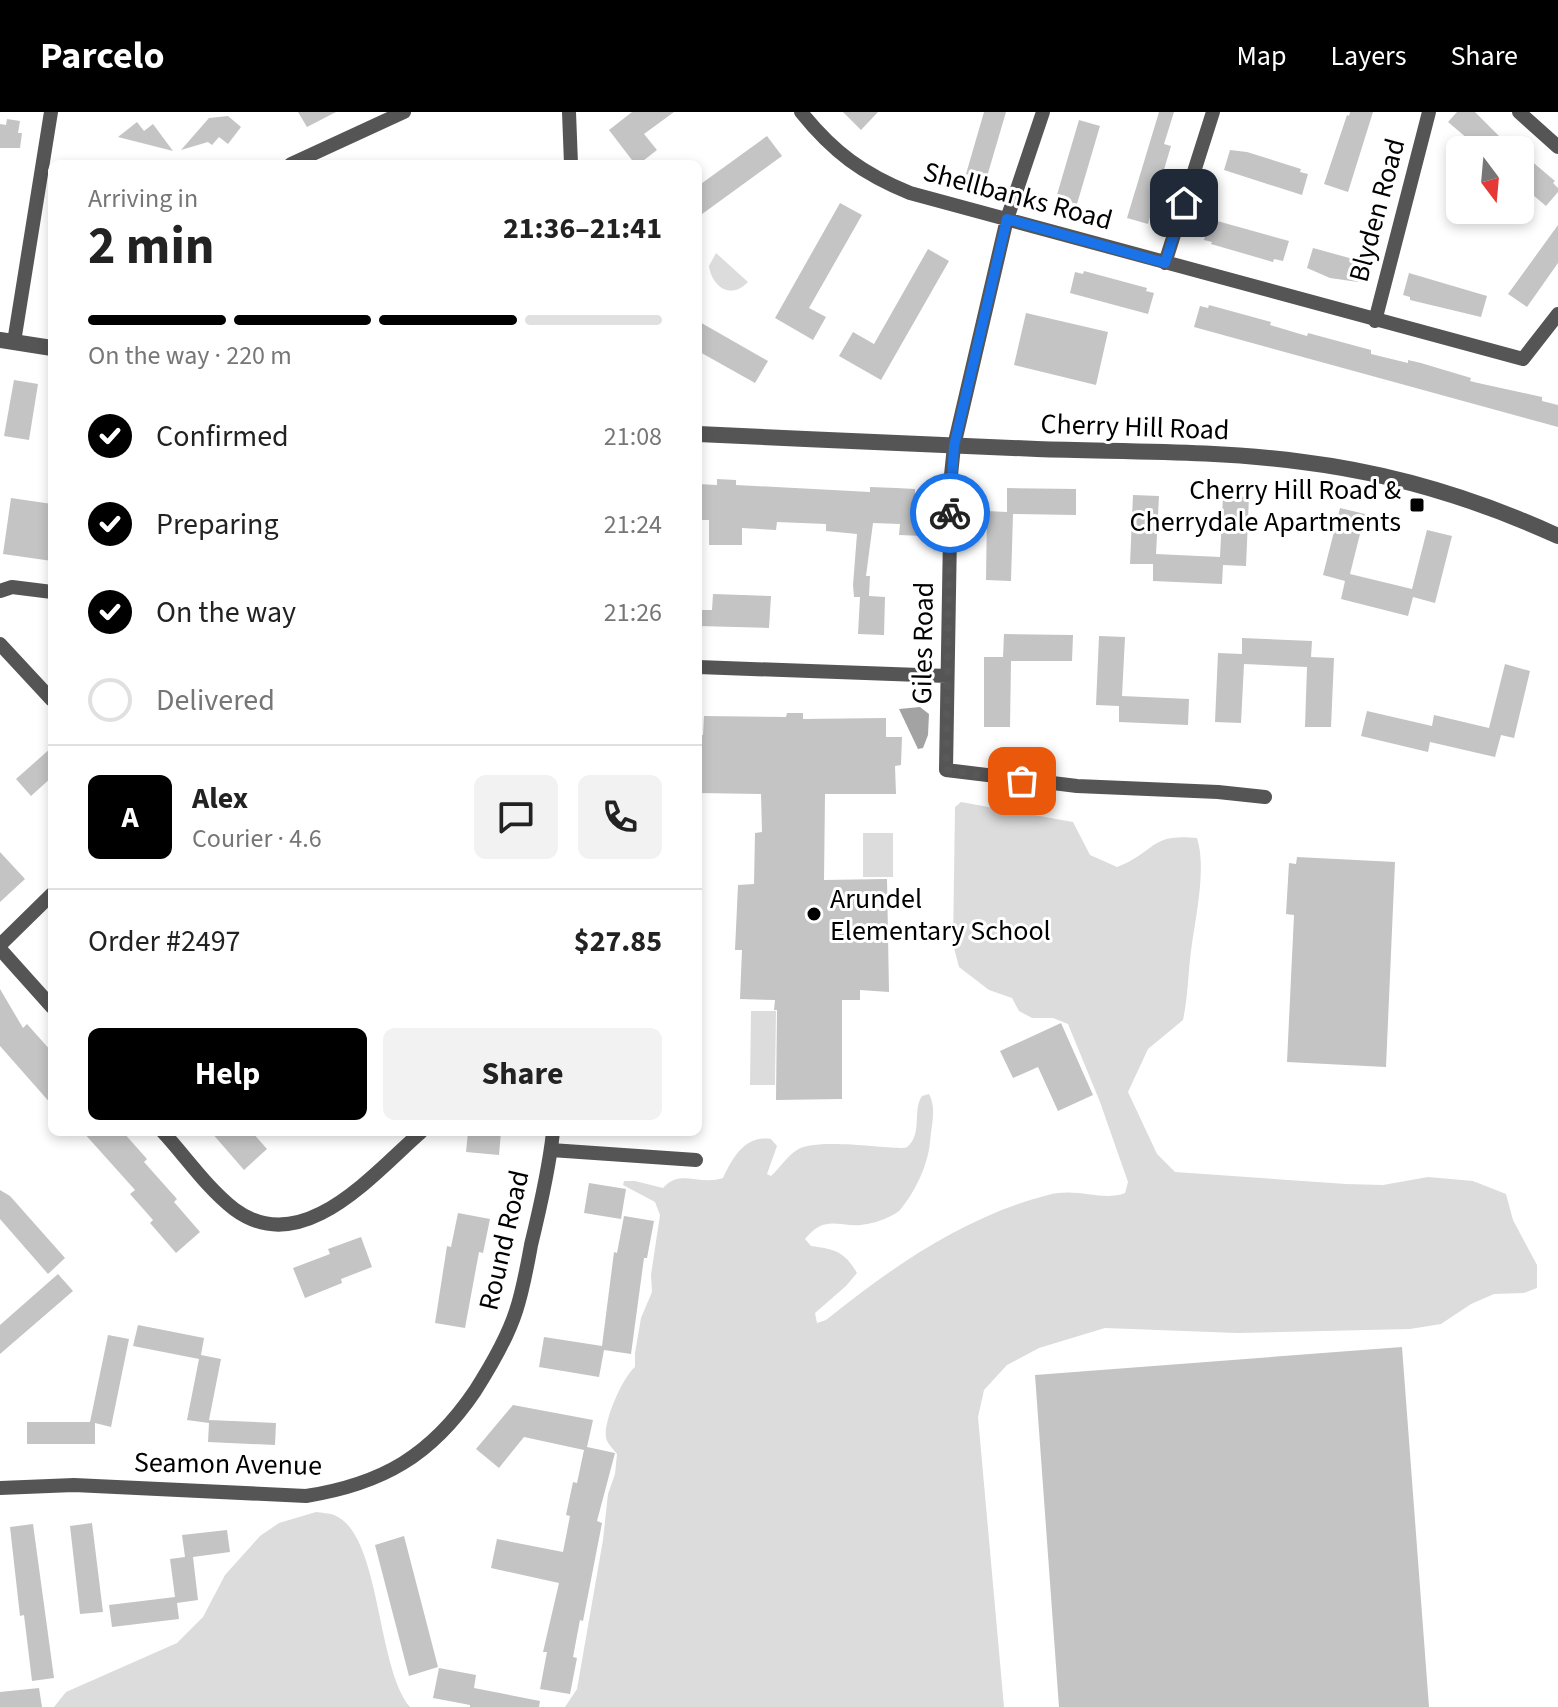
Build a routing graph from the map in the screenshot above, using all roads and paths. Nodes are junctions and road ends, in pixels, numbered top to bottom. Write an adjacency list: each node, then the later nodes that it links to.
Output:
1 (51, 112): 13 (street)
2 (404, 112): 9 (street)
3 (569, 112): 12 (street)
4 (801, 112): 14 (street, Shellbanks Road)
5 (1043, 112): 14 (street, Giles Road)
6 (1213, 112): 15 (street)
7 (1429, 112): 17 (street, Blyden Road)
8 (1519, 112): 10 (street)
9 (372, 118): 11 (street)
10 (1558, 147)
11 (298, 160)
12 (571, 160)
13 (46, 169): 18 (street)
14 (1007, 219): 15 (street, Shellbanks Road); 21 (street, Giles Road)
15 (1165, 263): 17 (street, Shellbanks Road)
16 (1558, 314): 17 (street, Shellbanks Road)
17 (1375, 321)
18 (7, 341): 19 (street)
19 (48, 347)
20 (702, 434): 21 (street, Cherry Hill Road)
21 (954, 446): 22 (street, Cherry Hill Road); 27 (street, Giles Road)
22 (1558, 536)
23 (0, 591): 24 (street)
24 (48, 591)
25 (0, 644): 28 (street)
26 (702, 667): 27 (street)
27 (947, 676): 29 (street, Giles Road)
28 (48, 696)
29 (1265, 797)
30 (48, 898): 31 (street)
31 (0, 947): 32 (street)
32 (48, 1002)
33 (167, 1136): 34 (street)
34 (416, 1136)
35 (553, 1136): 36 (street, Round Road)
36 (551, 1150): 37 (street); 38 (street, Round Road)
37 (696, 1160)
38 (470, 1399): 39 (street, Seamon Avenue)
39 (0, 1488)

